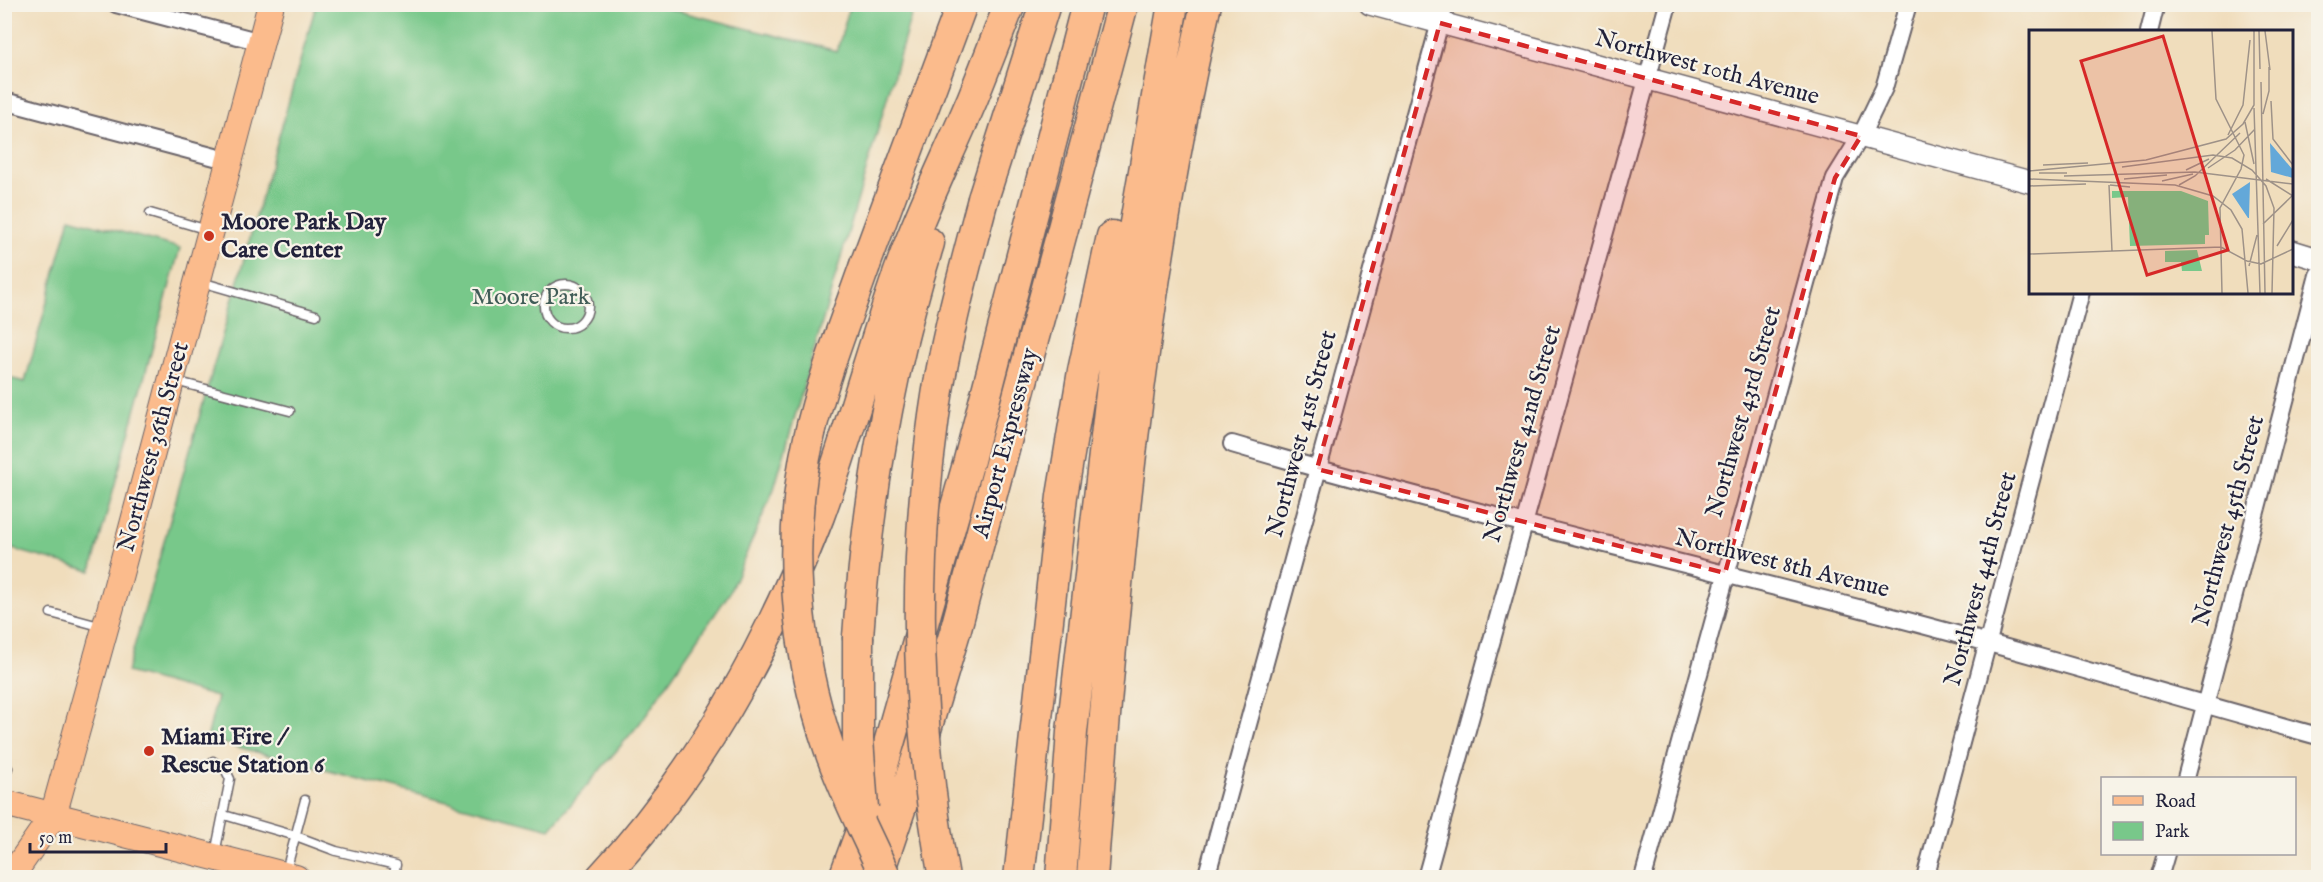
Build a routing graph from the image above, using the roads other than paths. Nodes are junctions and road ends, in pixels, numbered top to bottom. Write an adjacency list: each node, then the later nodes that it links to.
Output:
1 (116, 4): 16 (street)
2 (271, 4): 16 (main road, Northwest 36th Street)
3 (962, 4): 61 (highway, bridge)
4 (1010, 4): 18 (highway)
5 (1045, 4): 62 (highway, bridge)
6 (1087, 4): 58 (highway, Airport Expressway)
7 (1370, 4): 14 (street, Northwest 10th Avenue)
8 (1668, 4): 17 (street, Northwest 42nd Street)
9 (1908, 4): 20 (street, Northwest 43rd Street)
10 (2156, 4): 15 (street)
11 (1171, 10): 63 (highway); 64 (highway)
12 (1121, 11): 60 (highway, Airport Expressway)
13 (1204, 13): 65 (highway)
14 (1442, 14): 17 (street, Northwest 10th Avenue); 35 (street, Northwest 41st Street)
15 (2150, 30)
16 (261, 42): 21 (main road, Northwest 36th Street)
17 (1647, 79): 20 (street, Northwest 10th Avenue); 36 (street, Northwest 42nd Street)
18 (972, 100): 57 (highway); 59 (highway, bridge)
19 (4, 101): 21 (street)
20 (1861, 136): 22 (street, Northwest 10th Avenue); 37 (street, Northwest 43rd Street)
21 (230, 161): 24 (main road, Northwest 36th Street)
22 (2029, 181)
23 (150, 213): 24 (lane)
24 (211, 231): 28 (main road, Northwest 36th Street)
25 (2293, 251): 26 (street)
26 (2319, 259)
27 (2319, 275): 41 (street, Northwest 45th Street)
28 (198, 281): 30 (lane); 32 (main road, Northwest 36th Street)
29 (2079, 294): 40 (street, Northwest 44th Street)
30 (316, 315)
31 (579, 324): 31 (lane)
32 (172, 380): 33 (lane); 39 (main road, Northwest 36th Street)
33 (290, 411)
34 (1232, 444): 35 (street, Northwest 8th Avenue)
35 (1317, 469): 36 (street, Northwest 8th Avenue); 66 (street, Northwest 41st Street)
36 (1523, 523): 37 (street, Northwest 8th Avenue); 67 (street, Northwest 42nd Street)
37 (1725, 573): 40 (street, Northwest 8th Avenue); 68 (street, Northwest 43rd Street)
38 (51, 613): 39 (lane)
39 (105, 627): 50 (main road, Northwest 36th Street)
40 (1989, 642): 41 (street, Northwest 8th Avenue); 69 (street, Northwest 44th Street)
41 (2206, 705): 42 (street, Northwest 8th Avenue); 45 (street, Northwest 45th Street)
42 (2319, 736)
43 (213, 761): 49 (lane)
44 (8, 768): 46 (lane)
45 (2186, 777)
46 (4, 778)
47 (305, 800): 51 (lane)
48 (4, 803): 50 (main road)
49 (224, 815): 51 (lane); 53 (lane)
50 (53, 816): 53 (main road); 55 (main road, Northwest 36th Street)
51 (296, 836): 54 (lane); 56 (lane)
52 (2166, 855): 70 (street)
53 (214, 857): 54 (main road)
54 (290, 876)
55 (10, 878)
56 (393, 878)
57 (601, 878)
58 (844, 878)
59 (871, 878)
60 (877, 878)
61 (886, 878)
62 (944, 878)
63 (1018, 878)
64 (1061, 878)
65 (1092, 878)
66 (1206, 878)
67 (1426, 878)
68 (1643, 878)
69 (1925, 878)
70 (2159, 878)

